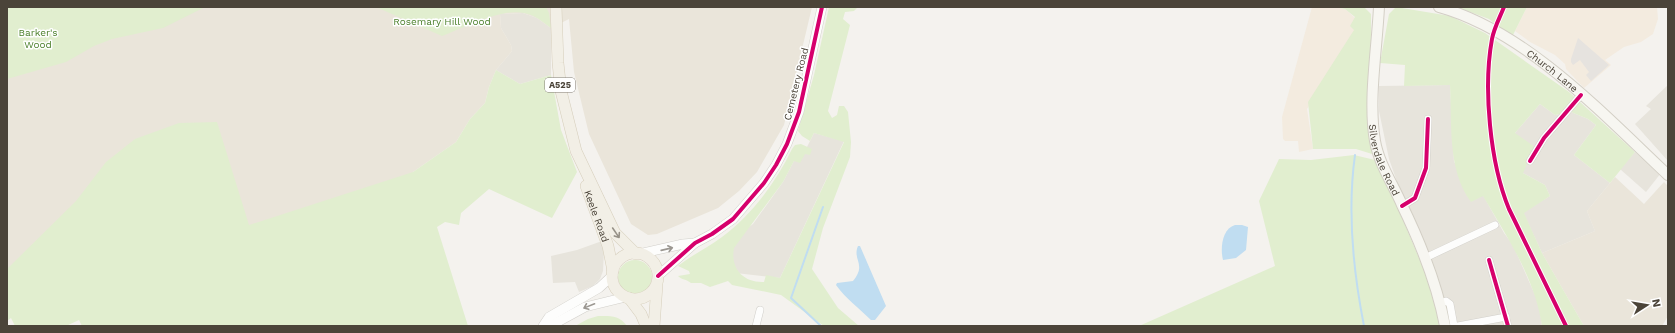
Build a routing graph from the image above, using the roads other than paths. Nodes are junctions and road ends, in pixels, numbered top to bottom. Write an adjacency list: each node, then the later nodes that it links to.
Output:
1 (556, 7): 7 (main road, Keele Road / A525)
2 (822, 7): 12 (street, Cemetery Road)
3 (1379, 7): 10 (main road, Silverdale Road)
4 (1439, 7): 5 (main road, Church Lane)
5 (1581, 95): 8 (street); 9 (main road, Church Lane)
6 (1428, 119): 10 (street)
7 (580, 161): 13 (main road, Keele Road / A525, one-way to 13); 16 (main road, Keele Road / A525)
8 (1530, 161)
9 (1668, 175)
10 (1402, 206): 14 (main road, Silverdale Road)
11 (1495, 225): 14 (street)
12 (695, 243): 13 (street, Cemetery Road, one-way to 12); 17 (street, Cemetery Road)
13 (638, 254): 16 (main road); 17 (main road)
14 (1425, 258): 19 (main road, Silverdale Road)
15 (1489, 260): 21 (street)
16 (613, 273): 18 (main road); 22 (street)
17 (658, 279): 18 (main road); 24 (main road)
18 (628, 297): 22 (street, one-way to 22); 23 (main road)
19 (1443, 302): 26 (main road, Silverdale Road); 27 (street, Silverdale Road)
20 (760, 310): 25 (street)
21 (1506, 317): 28 (street); 29 (street)
22 (544, 326)
23 (646, 326)
24 (654, 326)
25 (756, 326)
26 (1445, 326)
27 (1454, 326)
28 (1458, 326)
29 (1508, 326)

